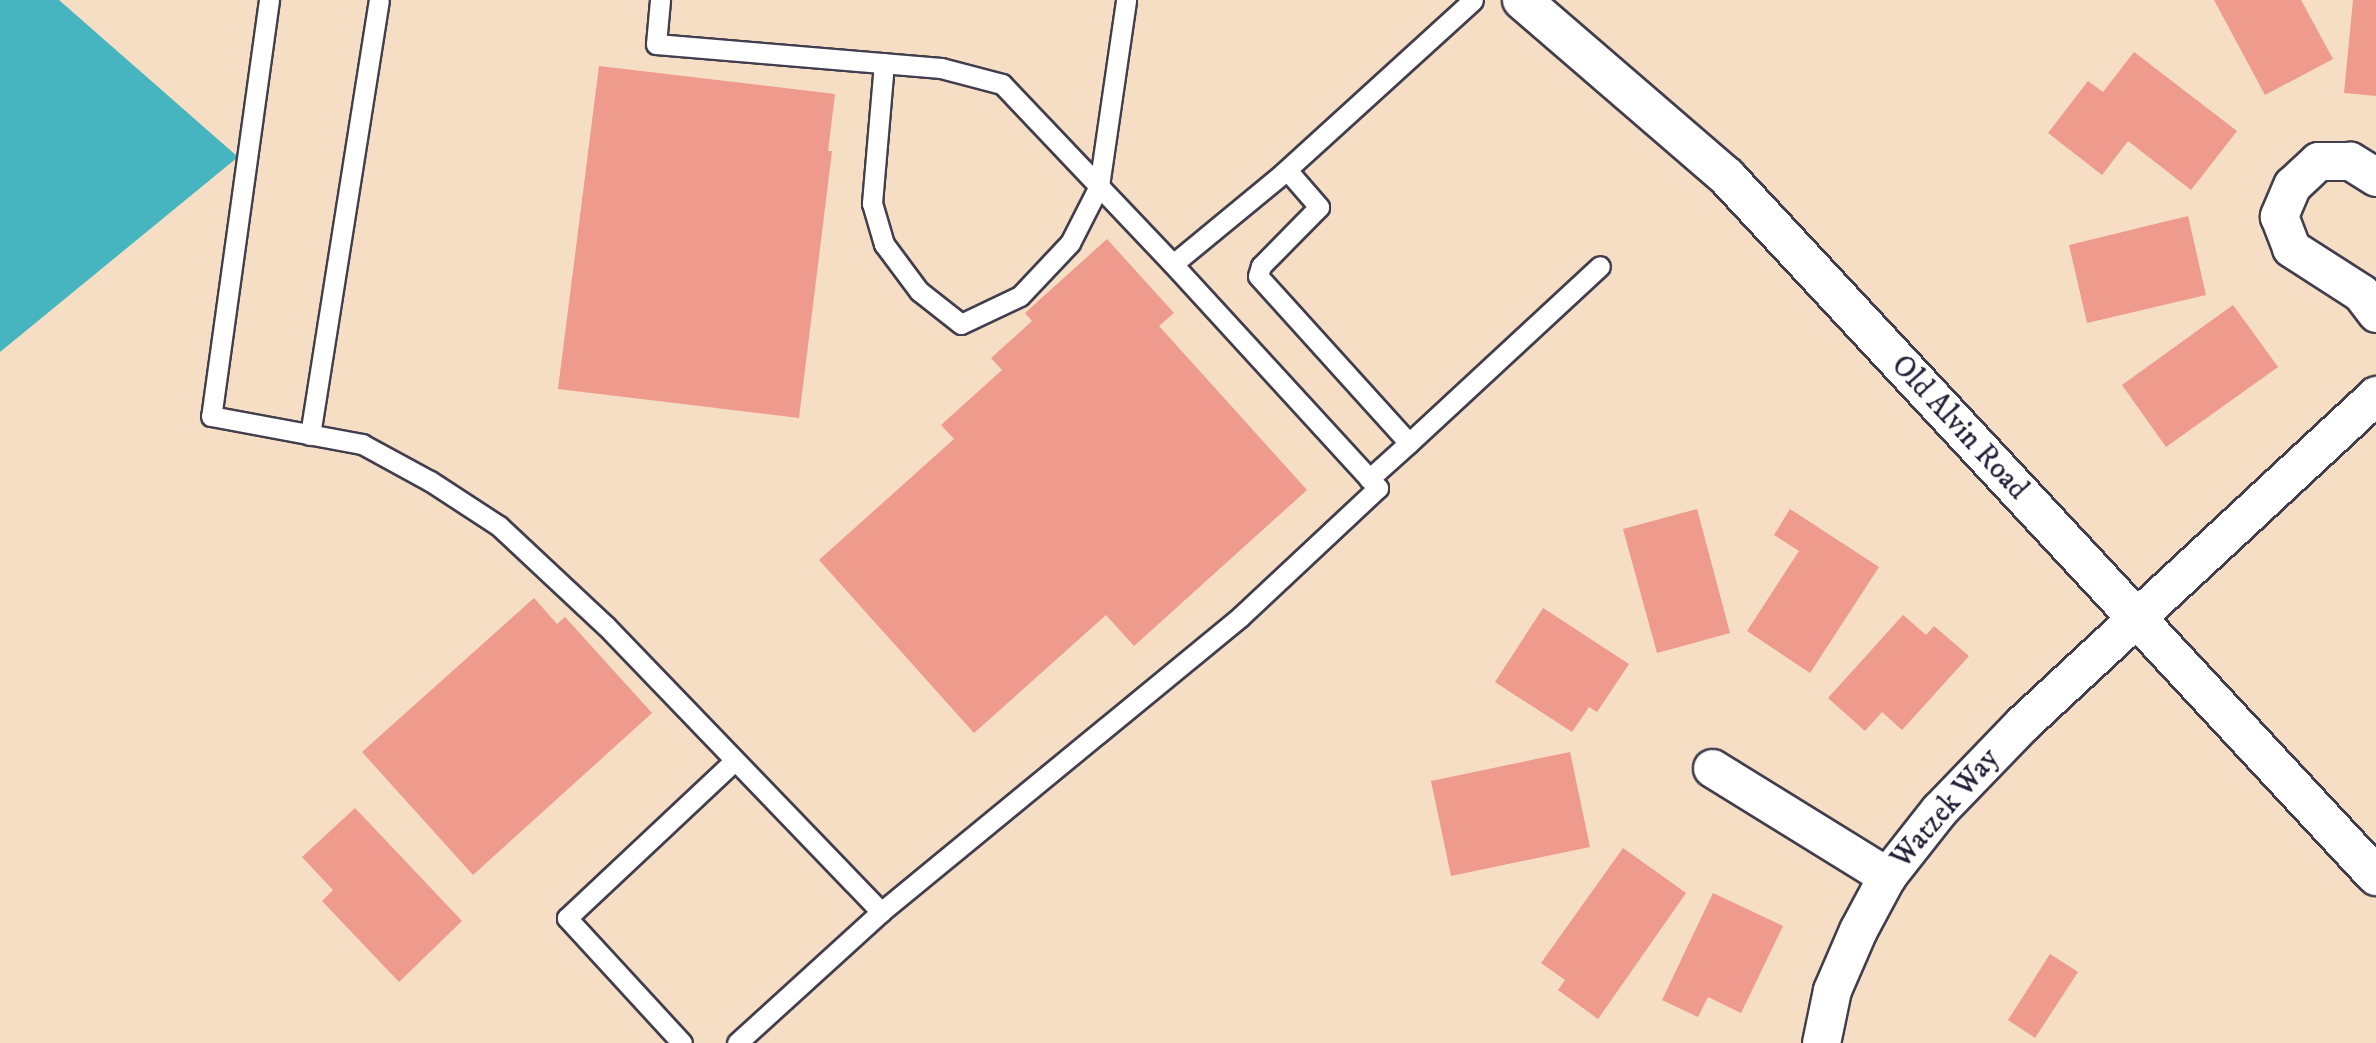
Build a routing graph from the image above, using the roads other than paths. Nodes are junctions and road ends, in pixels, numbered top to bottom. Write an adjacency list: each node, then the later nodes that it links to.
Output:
1 (269, 0): 15 (lane)
2 (379, 0): 15 (lane)
3 (660, 0): 7 (lane)
4 (1126, 0): 10 (lane)
5 (1473, 0): 8 (lane)
6 (1522, 0): 18 (street, Old Alvin Road)
7 (884, 63): 10 (lane); 10 (lane)
8 (1287, 170): 11 (lane); 16 (lane)
9 (2376, 177): 13 (street)
10 (1099, 186): 11 (lane)
11 (1173, 264): 17 (lane)
12 (1600, 266): 16 (lane)
13 (2376, 313)
14 (2376, 395): 18 (street, Watzek Way)
15 (310, 435): 19 (lane)
16 (1409, 443): 17 (lane)
17 (1369, 479): 23 (lane)
18 (2138, 620): 21 (street, Watzek Way); 22 (street, Old Alvin Road)
19 (734, 761): 23 (lane); 24 (lane)
20 (1712, 768): 21 (street)
21 (1887, 876): 26 (street, Watzek Way)
22 (2376, 876)
23 (881, 912): 25 (lane)
24 (682, 1043)
25 (737, 1043)
26 (1821, 1043)

